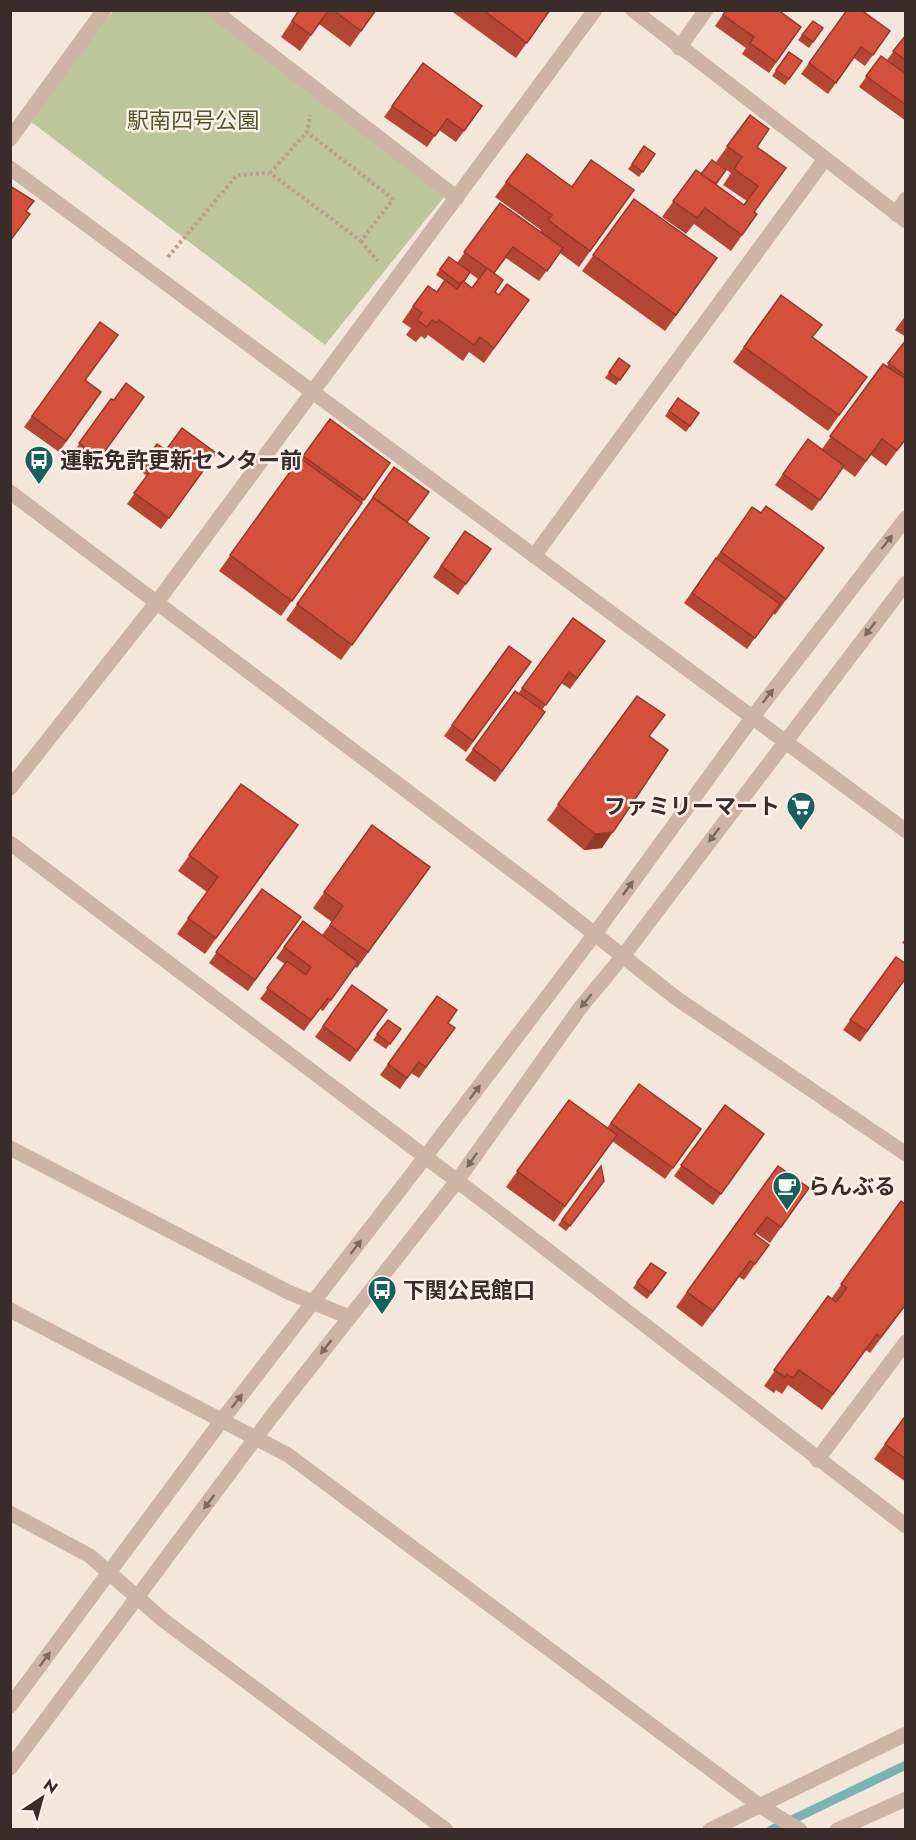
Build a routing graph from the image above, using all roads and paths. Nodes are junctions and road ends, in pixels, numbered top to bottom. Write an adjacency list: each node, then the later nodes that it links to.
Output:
1 (104, 10): 9 (street)
2 (213, 10): 7 (street)
3 (595, 10): 13 (street)
4 (633, 10): 6 (street)
5 (706, 10): 6 (street)
6 (679, 48): 10 (street)
7 (313, 88): 8 (path); 13 (street)
8 (308, 132): 12 (path); 15 (path)
9 (10, 139)
10 (825, 159): 14 (street); 21 (street)
11 (10, 168): 17 (street)
12 (270, 173): 15 (path); 17 (path)
13 (456, 198): 18 (street)
14 (903, 210)
15 (361, 241): 16 (path)
16 (378, 261)
17 (154, 274): 18 (street)
18 (313, 392): 21 (street); 23 (street)
19 (10, 492): 23 (street)
20 (906, 518): 24 (street, one-way to 20)
21 (534, 556): 24 (street)
22 (906, 583): 25 (street, one-way to 25)
23 (157, 602): 26 (street); 29 (street)
24 (752, 718): 25 (street); 29 (street, one-way to 24)
25 (784, 742): 27 (street); 30 (street, one-way to 30)
26 (10, 788)
27 (906, 831)
28 (10, 843): 33 (street)
29 (594, 935): 30 (street); 33 (street, one-way to 29)
30 (623, 956): 32 (street); 34 (street, one-way to 34)
31 (10, 1148): 35 (street)
32 (906, 1154)
33 (426, 1156): 34 (street); 35 (street, one-way to 33)
34 (457, 1180): 37 (street); 41 (street)
35 (313, 1302): 37 (street); 39 (street, one-way to 35)
36 (10, 1310): 39 (street)
37 (349, 1317): 40 (street, one-way to 40)
38 (906, 1342): 41 (street)
39 (222, 1420): 40 (street); 44 (street)
40 (257, 1438): 45 (street, one-way to 45); 50 (street)
41 (817, 1460): 43 (street)
42 (10, 1513): 44 (street)
43 (906, 1526)
44 (108, 1574): 45 (street); 46 (street, one-way to 44)
45 (137, 1599): 48 (street); 51 (street)
46 (10, 1706)
47 (906, 1734): 50 (street)
48 (10, 1768)
49 (906, 1799): 54 (street)
50 (763, 1808): 52 (street); 53 (street)
51 (446, 1830)
52 (710, 1830)
53 (800, 1830)
54 (837, 1830)

